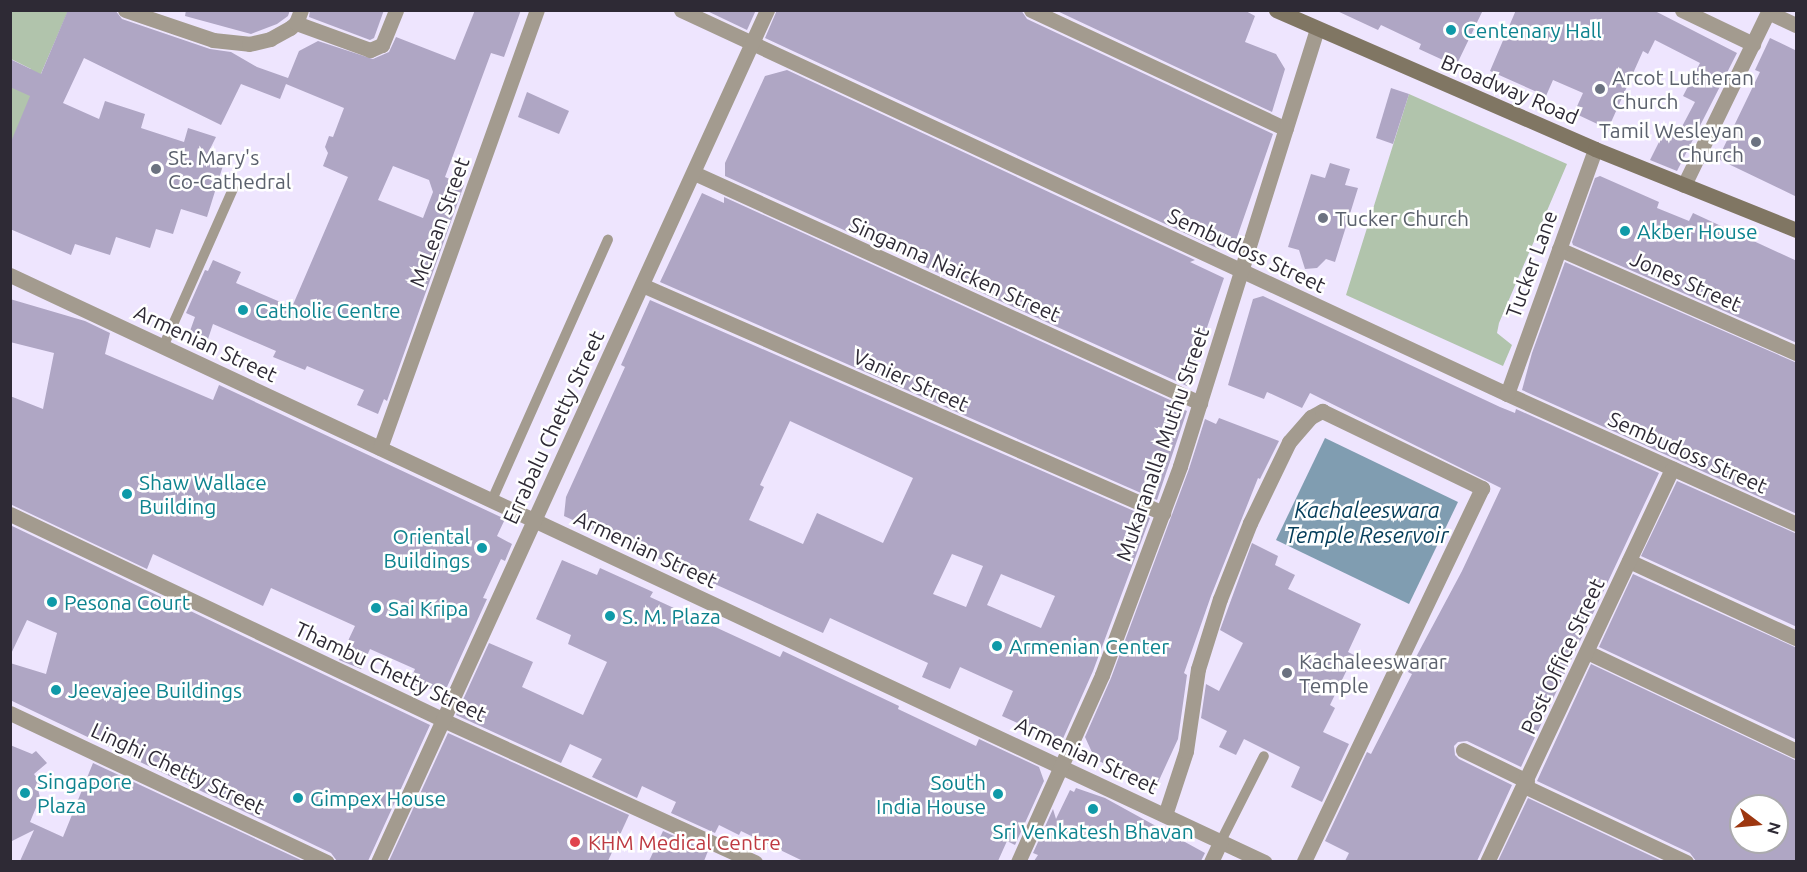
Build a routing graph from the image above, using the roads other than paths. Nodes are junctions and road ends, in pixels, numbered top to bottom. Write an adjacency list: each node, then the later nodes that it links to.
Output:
1 (125, 10): 10 (street)
2 (396, 10): 10 (street)
3 (537, 10): 30 (street, McLean Street)
4 (681, 10): 13 (street, Sembudoss Street)
5 (767, 10): 13 (street, Errabalu Chetty Street)
6 (1032, 10): 15 (street)
7 (1276, 10): 12 (main road, Broadway Road)
8 (1682, 10): 14 (street)
9 (1769, 11): 11 (street); 14 (street)
10 (299, 17)
11 (1797, 25)
12 (1317, 29): 15 (street, Mukaranalla Muthu Street); 16 (main road, Broadway Road)
13 (753, 44): 17 (street, Errabalu Chetty Street); 23 (street, Sembudoss Street)
14 (1753, 44): 18 (street)
15 (1286, 129): 23 (street, Mukaranalla Muthu Street)
16 (1595, 148): 18 (main road, Broadway Road); 22 (street, Tucker Lane)
17 (694, 173): 25 (street, Errabalu Chetty Street); 29 (street, Singanna Naicken Street)
18 (1684, 185): 20 (main road, Broadway Road)
19 (233, 189): 26 (lane)
20 (1797, 230)
21 (608, 240): 32 (lane)
22 (1559, 249): 27 (street, Jones Street); 28 (street, Tucker Lane)
23 (1241, 270): 28 (street, Sembudoss Street); 29 (street, Mukaranalla Muthu Street)
24 (10, 275): 26 (street, Armenian Street)
25 (642, 285): 33 (street, Vanier Street); 35 (street, Errabalu Chetty Street)
26 (163, 347): 30 (street, Armenian Street)
27 (1797, 352)
28 (1507, 394): 31 (street, Sembudoss Street)
29 (1200, 403): 33 (street, Mukaranalla Muthu Street)
30 (380, 448): 32 (street, Armenian Street)
31 (1672, 468): 36 (street, Sembudoss Street); 37 (street, Post Office Street)
32 (492, 500): 35 (street, Armenian Street)
33 (1163, 513): 45 (street, Mukaranalla Muthu Street)
34 (10, 514): 41 (street, Thambu Chetty Street)
35 (534, 519): 41 (street, Errabalu Chetty Street); 45 (street, Armenian Street)
36 (1797, 524)
37 (1629, 561): 38 (street); 39 (street, Post Office Street)
38 (1797, 638)
39 (1587, 652): 43 (street); 46 (street, Post Office Street)
40 (10, 713): 49 (street, Linghi Chetty Street)
41 (443, 720): 50 (street, Errabalu Chetty Street); 51 (street, Thambu Chetty Street)
42 (1463, 750): 46 (street)
43 (1797, 752)
44 (1264, 756): 48 (lane)
45 (1062, 766): 47 (street, Armenian Street); 52 (street, Mukaranalla Muthu Street)
46 (1526, 784): 56 (street, Post Office Street); 57 (street)
47 (1165, 815): 48 (street, Armenian Street); 55 (street)
48 (1221, 841): 53 (street); 54 (street, Armenian Street)
49 (327, 861)
50 (378, 861)
51 (754, 861)
52 (1018, 861)
53 (1211, 861)
54 (1264, 861)
55 (1304, 861)
56 (1487, 861)
57 (1686, 861)

